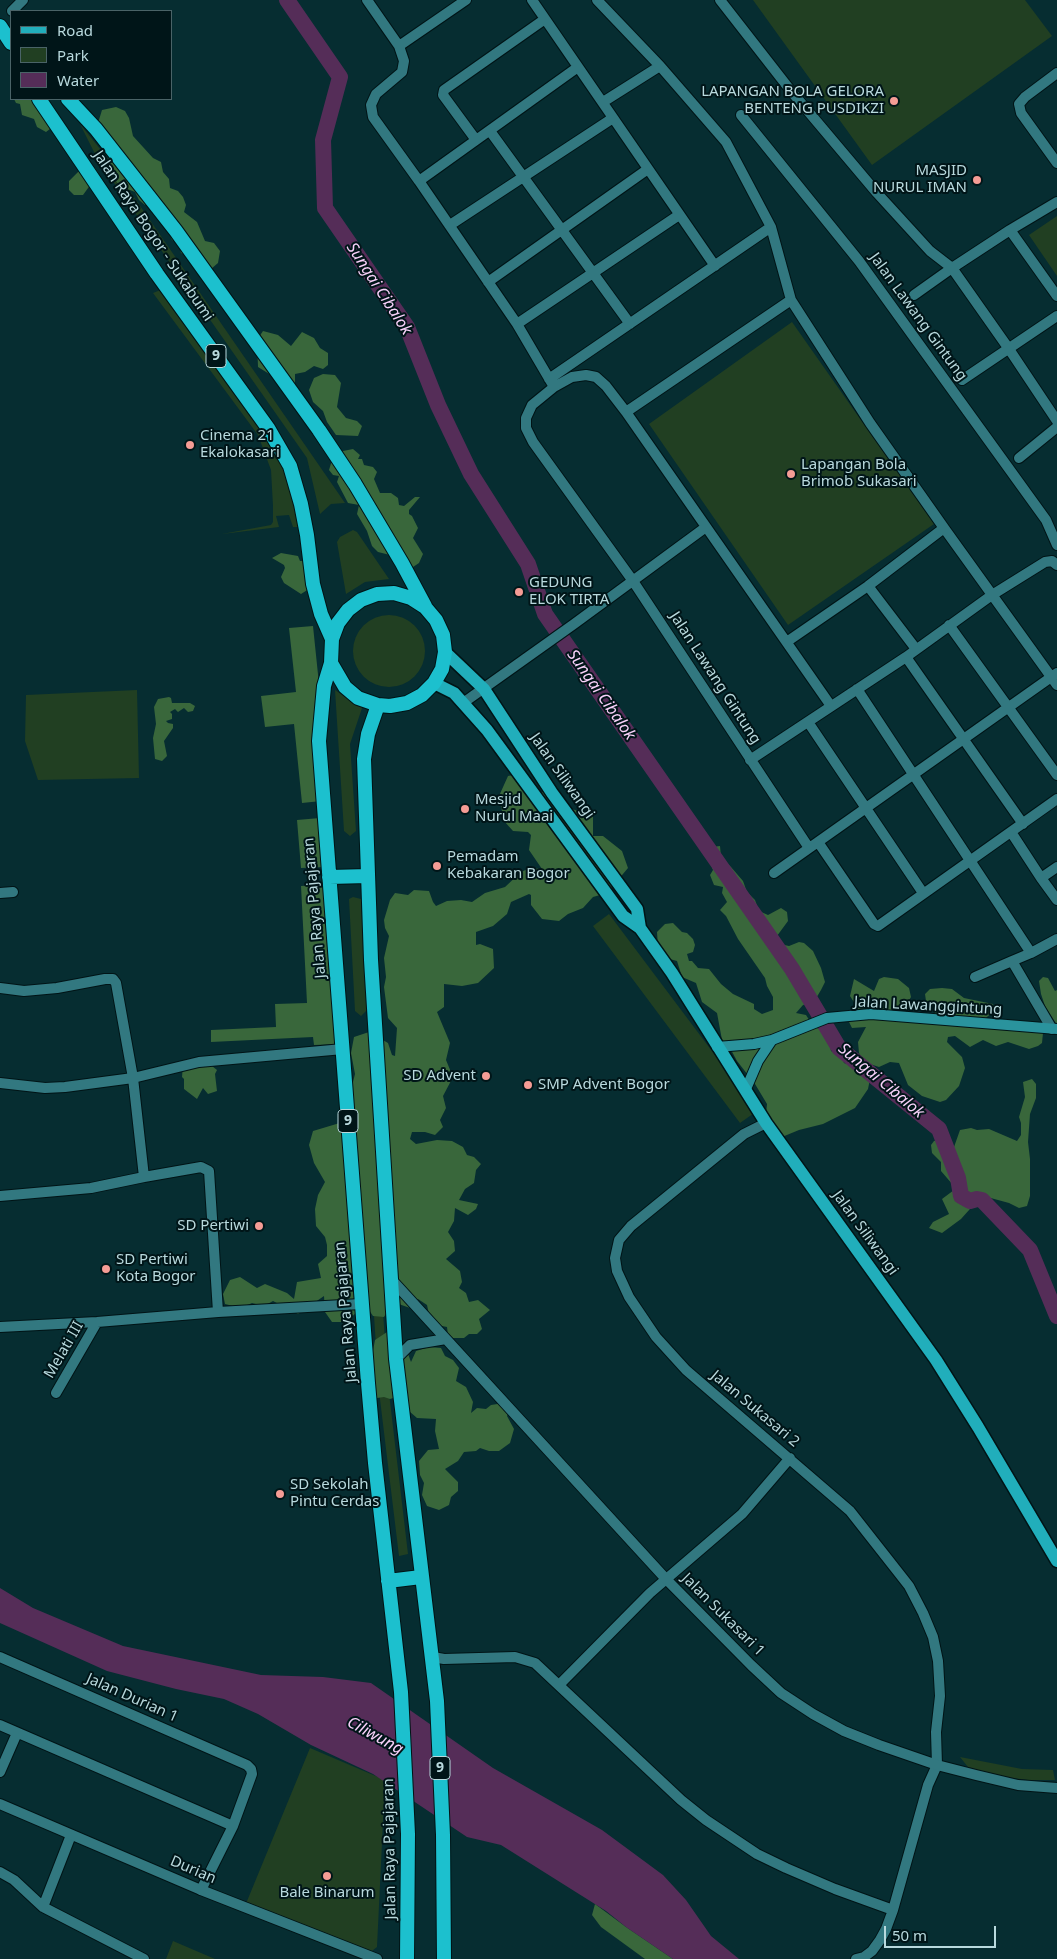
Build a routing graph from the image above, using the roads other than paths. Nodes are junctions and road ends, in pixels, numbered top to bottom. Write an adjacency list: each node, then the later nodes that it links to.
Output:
1 (367, 0): 10 (street)
2 (466, 0): 10 (street)
3 (532, 0): 7 (street)
4 (597, 0): 11 (street)
5 (720, 0): 32 (street)
6 (10, 13): 8 (street)
7 (545, 19): 12 (street); 20 (street)
8 (0, 24): 9 (highway)
9 (10, 41)
10 (399, 46): 24 (street)
11 (660, 66): 16 (street); 28 (street)
12 (578, 68): 16 (street); 19 (street)
13 (1057, 73): 21 (street)
14 (40, 100): 57 (highway, Jalan Raya Bogor - Sukabumi / 9)
15 (69, 100): 55 (highway, Jalan Raya Bogor - Sukabumi / 9)
16 (603, 102): 18 (street)
17 (741, 115): 50 (street, Jalan Lawang Gintung)
18 (613, 118): 22 (street); 23 (street)
19 (490, 131): 20 (street); 23 (street)
20 (476, 140): 24 (street)
21 (1057, 163)
22 (648, 169): 26 (street); 29 (street)
23 (524, 177): 27 (street); 29 (street)
24 (419, 181): 27 (street)
25 (1057, 202): 30 (street)
26 (680, 215): 31 (street); 33 (street)
27 (450, 226): 34 (street)
28 (771, 227): 31 (street, Jalan Lawang Gintung); 37 (street)
29 (562, 230): 33 (street); 34 (street)
30 (1010, 230): 32 (street); 36 (street)
31 (715, 266): 40 (street, Jalan Lawang Gintung)
32 (952, 268): 35 (street); 41 (street)
33 (593, 273): 39 (street); 40 (street)
34 (488, 282): 39 (street)
35 (914, 295)
36 (1057, 296)
37 (791, 300): 44 (street); 49 (street)
38 (1057, 316): 41 (street, Jalan Lawang Gintung)
39 (517, 324): 43 (street)
40 (630, 324): 43 (street, Jalan Lawang Gintung)
41 (1009, 349): 42 (street, Jalan Lawang Gintung); 45 (street)
42 (962, 380)
43 (552, 383): 44 (street, Jalan Lawang Gintung); 52 (street, Jalan Lawang Gintung)
44 (626, 412): 48 (street, Jalan Lawang Gintung)
45 (1057, 421)
46 (1057, 427): 47 (street)
47 (1019, 458)
48 (706, 527): 52 (street); 58 (street, Jalan Lawang Gintung)
49 (944, 528): 53 (street); 54 (street)
50 (1057, 545)
51 (1056, 561): 54 (street, Jalan Lawang Gintung)
52 (633, 581): 66 (street); 73 (street, Jalan Lawang Gintung)
53 (868, 586): 58 (street); 59 (street)
54 (992, 595): 56 (street, Jalan Lawang Gintung); 63 (street)
55 (425, 607): 57 (highway, 9); 60 (highway, 9)
56 (949, 624): 59 (street, Jalan Lawang Gintung); 70 (street)
57 (332, 639): 62 (highway, 9)
58 (788, 641): 69 (street, Jalan Lawang Gintung)
59 (916, 649): 61 (street, Jalan Lawang Gintung)
60 (445, 652): 64 (highway, 9); 66 (main road, Jalan Siliwangi)
61 (906, 657): 65 (street, Jalan Lawang Gintung); 72 (street)
62 (331, 663): 68 (highway, 9); 86 (highway, Jalan Raya Pajajaran / 9)
63 (1055, 679): 70 (street)
64 (434, 683): 67 (main road, Jalan Siliwangi); 68 (highway, 9)
65 (857, 688): 69 (street, Jalan Lawang Gintung); 75 (street)
66 (484, 689): 67 (street); 92 (main road, Jalan Siliwangi)
67 (463, 703): 92 (main road, Jalan Siliwangi)
68 (378, 705): 85 (highway, 9)
69 (831, 706): 71 (street, Jalan Lawang Gintung)
70 (1009, 708): 72 (street); 74 (street)
71 (808, 722): 73 (street, Jalan Lawang Gintung); 77 (street)
72 (964, 739): 75 (street); 78 (street)
73 (750, 760): 81 (street)
74 (1057, 774)
75 (913, 775): 77 (street); 82 (street)
76 (1057, 799): 78 (street)
77 (866, 808): 80 (street); 90 (street)
78 (1023, 824): 79 (street)
79 (1011, 832): 82 (street); 87 (street)
80 (818, 842): 81 (street); 90 (street)
81 (809, 848): 84 (street)
82 (970, 861): 90 (street); 94 (street)
83 (1057, 867): 87 (street)
84 (774, 873)
85 (368, 876): 86 (highway); 108 (highway, 9)
86 (329, 877): 101 (highway, Jalan Raya Pajajaran / 9)
87 (1040, 878): 91 (street)
88 (13, 892): 89 (street)
89 (0, 893)
90 (923, 893)
91 (1057, 900)
92 (640, 928): 100 (main road, Jalan Siliwangi)
93 (1057, 939): 94 (street)
94 (1031, 953): 95 (street)
95 (1012, 961): 96 (street); 98 (street)
96 (975, 976)
97 (0, 988): 102 (street)
98 (1054, 1029): 99 (main road, Jalan Lawanggintung)
99 (772, 1040): 100 (main road, Jalan Lawanggintung); 104 (main road)
100 (717, 1047): 104 (main road, Jalan Siliwangi)
101 (344, 1049): 102 (street); 109 (highway, Jalan Raya Pajajaran / 9)
102 (133, 1078): 103 (street); 106 (street)
103 (0, 1083)
104 (746, 1089): 105 (main road, Jalan Siliwangi)
105 (766, 1123): 116 (street, Jalan Sukasari 2); 117 (main road, Jalan Siliwangi)
106 (144, 1176): 107 (street); 110 (street)
107 (0, 1196)
108 (391, 1279): 113 (street, Jalan Sukasari 1); 114 (highway, 9)
109 (361, 1304): 110 (street); 120 (highway, Jalan Raya Pajajaran / 9)
110 (218, 1312): 111 (street)
111 (97, 1322): 112 (street); 115 (street, Melati III)
112 (0, 1327)
113 (446, 1339): 114 (street); 119 (street, Jalan Sukasari 1)
114 (396, 1359): 118 (highway, 9)
115 (56, 1393)
116 (790, 1458): 119 (street); 126 (street, Jalan Sukasari 2)
117 (1057, 1560)
118 (421, 1576): 120 (highway); 122 (highway, 9)
119 (665, 1578): 123 (street); 126 (street, Jalan Sukasari 1)
120 (388, 1581): 138 (highway, Jalan Raya Pajajaran / 9)
121 (0, 1657): 130 (street, Jalan Durian 1)
122 (433, 1657): 123 (street); 139 (highway, 9)
123 (559, 1685): 135 (street)
124 (0, 1725): 125 (street)
125 (17, 1733): 127 (street); 130 (street)
126 (937, 1765): 128 (street, Jalan Sukasari 1); 135 (street)
127 (0, 1772)
128 (1057, 1788)
129 (0, 1804): 131 (street, Durian)
130 (232, 1826): 133 (street)
131 (71, 1835): 133 (street, Durian); 134 (street)
132 (0, 1872): 134 (street)
133 (201, 1890): 137 (street, Durian)
134 (43, 1907): 136 (street)
135 (893, 1910): 140 (street)
136 (144, 1959)
137 (377, 1959)
138 (407, 1959)
139 (444, 1959)
140 (856, 1959)

